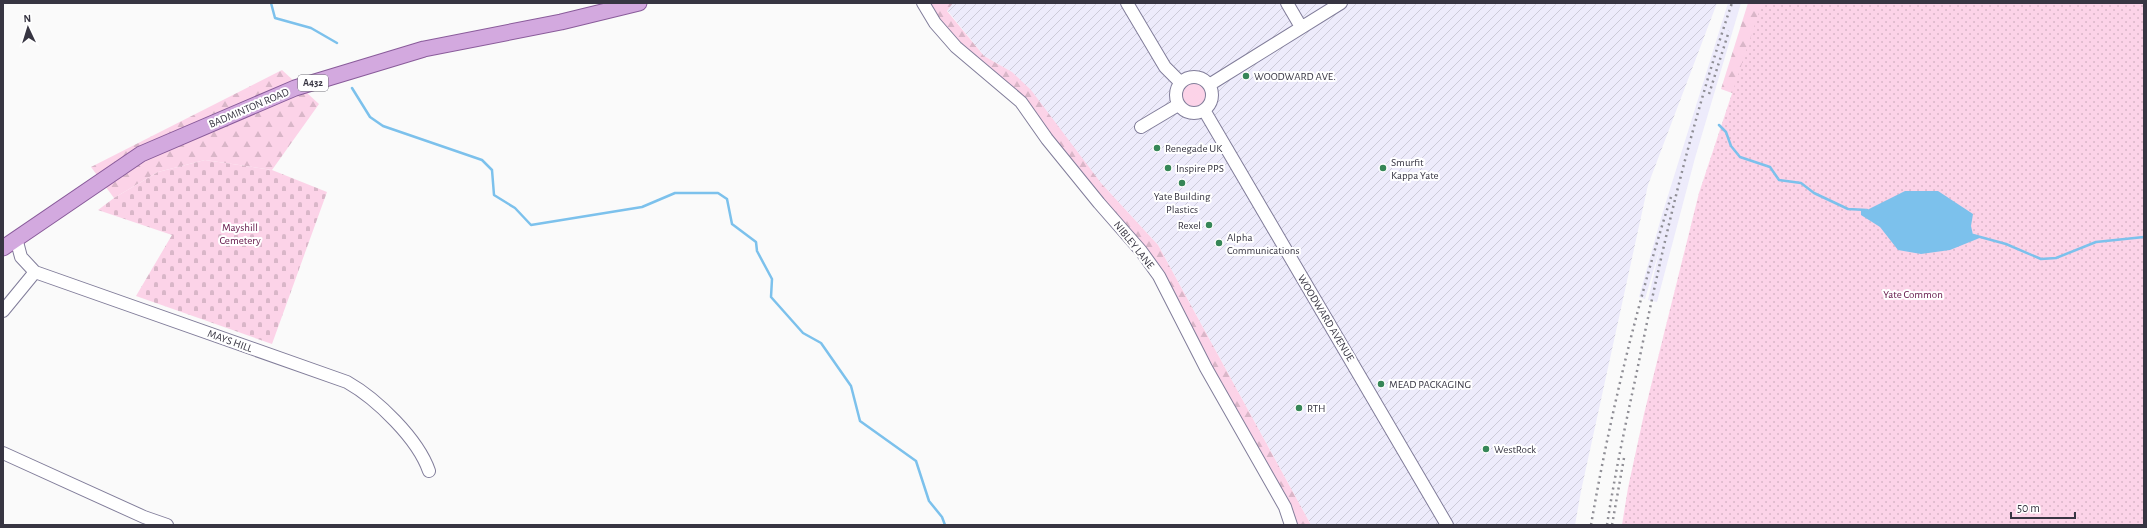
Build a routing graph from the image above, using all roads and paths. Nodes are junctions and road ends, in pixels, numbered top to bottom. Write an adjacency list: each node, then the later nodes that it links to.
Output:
1 (639, 3): 12 (main road, BADMINTON ROAD / A432)
2 (923, 3): 19 (street, NIBLEY LANE)
3 (1127, 3): 7 (street)
4 (1287, 3): 6 (street)
5 (1341, 3): 6 (street)
6 (1301, 27): 8 (street)
7 (1180, 82): 8 (street); 9 (street)
8 (1209, 85): 10 (street)
9 (1178, 105): 10 (street); 11 (street)
10 (1204, 110): 20 (street, WOODWARD AVENUE)
11 (1141, 127)
12 (16, 238): 13 (main road, BADMINTON ROAD / A432); 14 (street, MAYS HILL)
13 (3, 248)
14 (35, 272): 15 (street); 17 (street, MAYS HILL)
15 (3, 311)
16 (3, 453): 18 (street)
17 (429, 471)
18 (167, 525)
19 (1291, 525)
20 (1447, 525)

